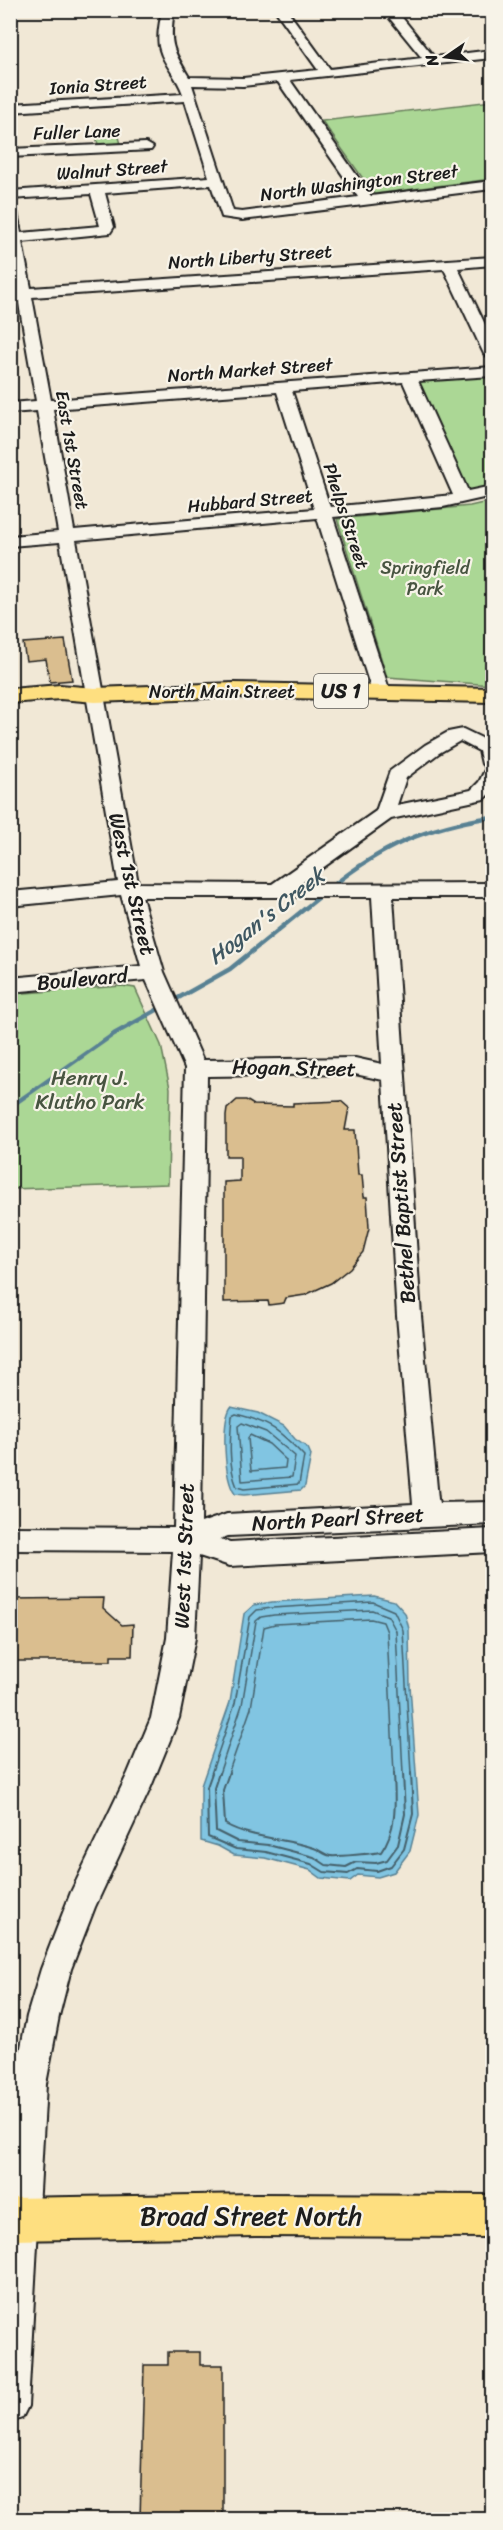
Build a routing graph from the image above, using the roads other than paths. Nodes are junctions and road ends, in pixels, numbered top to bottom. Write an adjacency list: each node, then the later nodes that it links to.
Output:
1 (168, 10): 8 (street)
2 (281, 10): 6 (street)
3 (389, 10): 5 (street)
4 (492, 54): 5 (street)
5 (431, 61): 6 (street)
6 (327, 72): 7 (street)
7 (281, 78): 8 (street); 17 (street)
8 (185, 81): 9 (street)
9 (188, 97): 10 (street, Ionia Street); 13 (street)
10 (10, 108)
11 (146, 147): 12 (street, Fuller Lane)
12 (10, 153)
13 (215, 181): 15 (street, Walnut Street); 17 (street, North Washington Street)
14 (492, 185): 17 (street, North Washington Street)
15 (97, 189): 16 (street, Walnut Street); 19 (street)
16 (10, 195)
17 (367, 200)
18 (10, 212): 19 (street, East 1st Street)
19 (15, 238): 22 (street, East 1st Street)
20 (492, 261): 21 (street, North Liberty Street)
21 (449, 263): 22 (street, North Liberty Street); 23 (street)
22 (17, 293): 27 (street, East 1st Street)
23 (492, 354)
24 (492, 371): 25 (street, North Market Street)
25 (408, 377): 26 (street, North Market Street); 30 (street)
26 (283, 387): 27 (street, North Market Street); 31 (street, Phelps Street)
27 (44, 405): 28 (street, North Market Street); 32 (street, East 1st Street)
28 (10, 408)
29 (492, 491): 30 (street, Hubbard Street)
30 (463, 500): 31 (street, Hubbard Street)
31 (324, 513): 32 (street, Hubbard Street); 34 (street, Phelps Street)
32 (67, 536): 33 (street, Hubbard Street); 35 (street, East 1st Street)
33 (10, 541)
34 (381, 692): 35 (main road, North Main Street / US 1); 36 (main road, North Main Street / US 1)
35 (95, 694): 37 (main road, North Main Street / US 1); 38 (main road, North Main Street / US 1); 42 (street, West 1st Street)
36 (492, 695)
37 (10, 696)
38 (10, 710)
39 (492, 764): 41 (street)
40 (492, 774): 41 (street)
41 (385, 814): 45 (street)
42 (129, 888): 45 (street); 46 (street); 47 (street, West 1st Street)
43 (382, 890): 44 (street); 45 (street); 50 (street, Bethel Baptist Street)
44 (492, 890)
45 (276, 891)
46 (10, 899)
47 (157, 981): 48 (street, Boulevard); 49 (street, West 1st Street)
48 (10, 985)
49 (196, 1068): 50 (street, Hogan Street); 54 (street, West 1st Street)
50 (393, 1074): 52 (street, Bethel Baptist Street)
51 (492, 1513): 52 (street, North Pearl Street)
52 (429, 1514): 54 (street, North Pearl Street)
53 (10, 1538): 54 (street, North Pearl Street)
54 (187, 1540): 55 (street, North Pearl Street); 57 (street, West 1st Street)
55 (492, 1542)
56 (492, 2216): 57 (main road, Broad Street North)
57 (16, 2219): 58 (street, West 1st Street)
58 (10, 2406)

